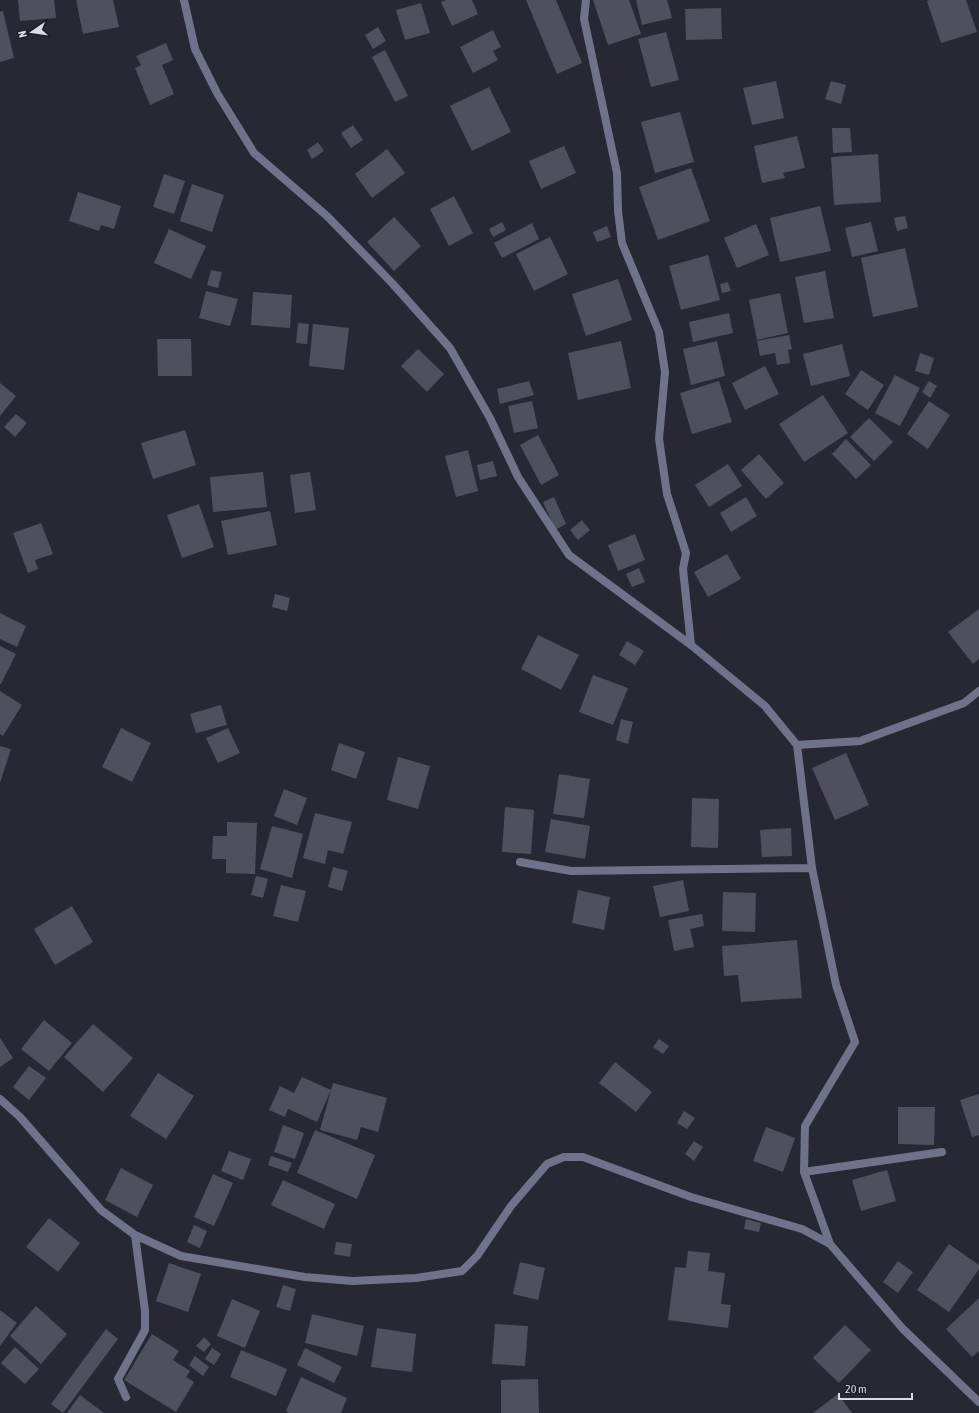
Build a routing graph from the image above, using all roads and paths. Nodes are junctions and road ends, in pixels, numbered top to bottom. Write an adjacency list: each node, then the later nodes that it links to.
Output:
1 (184, 0): 3 (street)
2 (586, 0): 3 (street)
3 (691, 645): 5 (street)
4 (979, 691): 5 (street)
5 (797, 745): 7 (street)
6 (520, 862): 7 (street)
7 (812, 868): 10 (street)
8 (0, 1099): 11 (street)
9 (942, 1152): 10 (street)
10 (804, 1172): 12 (street)
11 (135, 1235): 12 (street); 13 (street)
12 (830, 1244): 14 (street)
13 (126, 1397)
14 (979, 1402)

